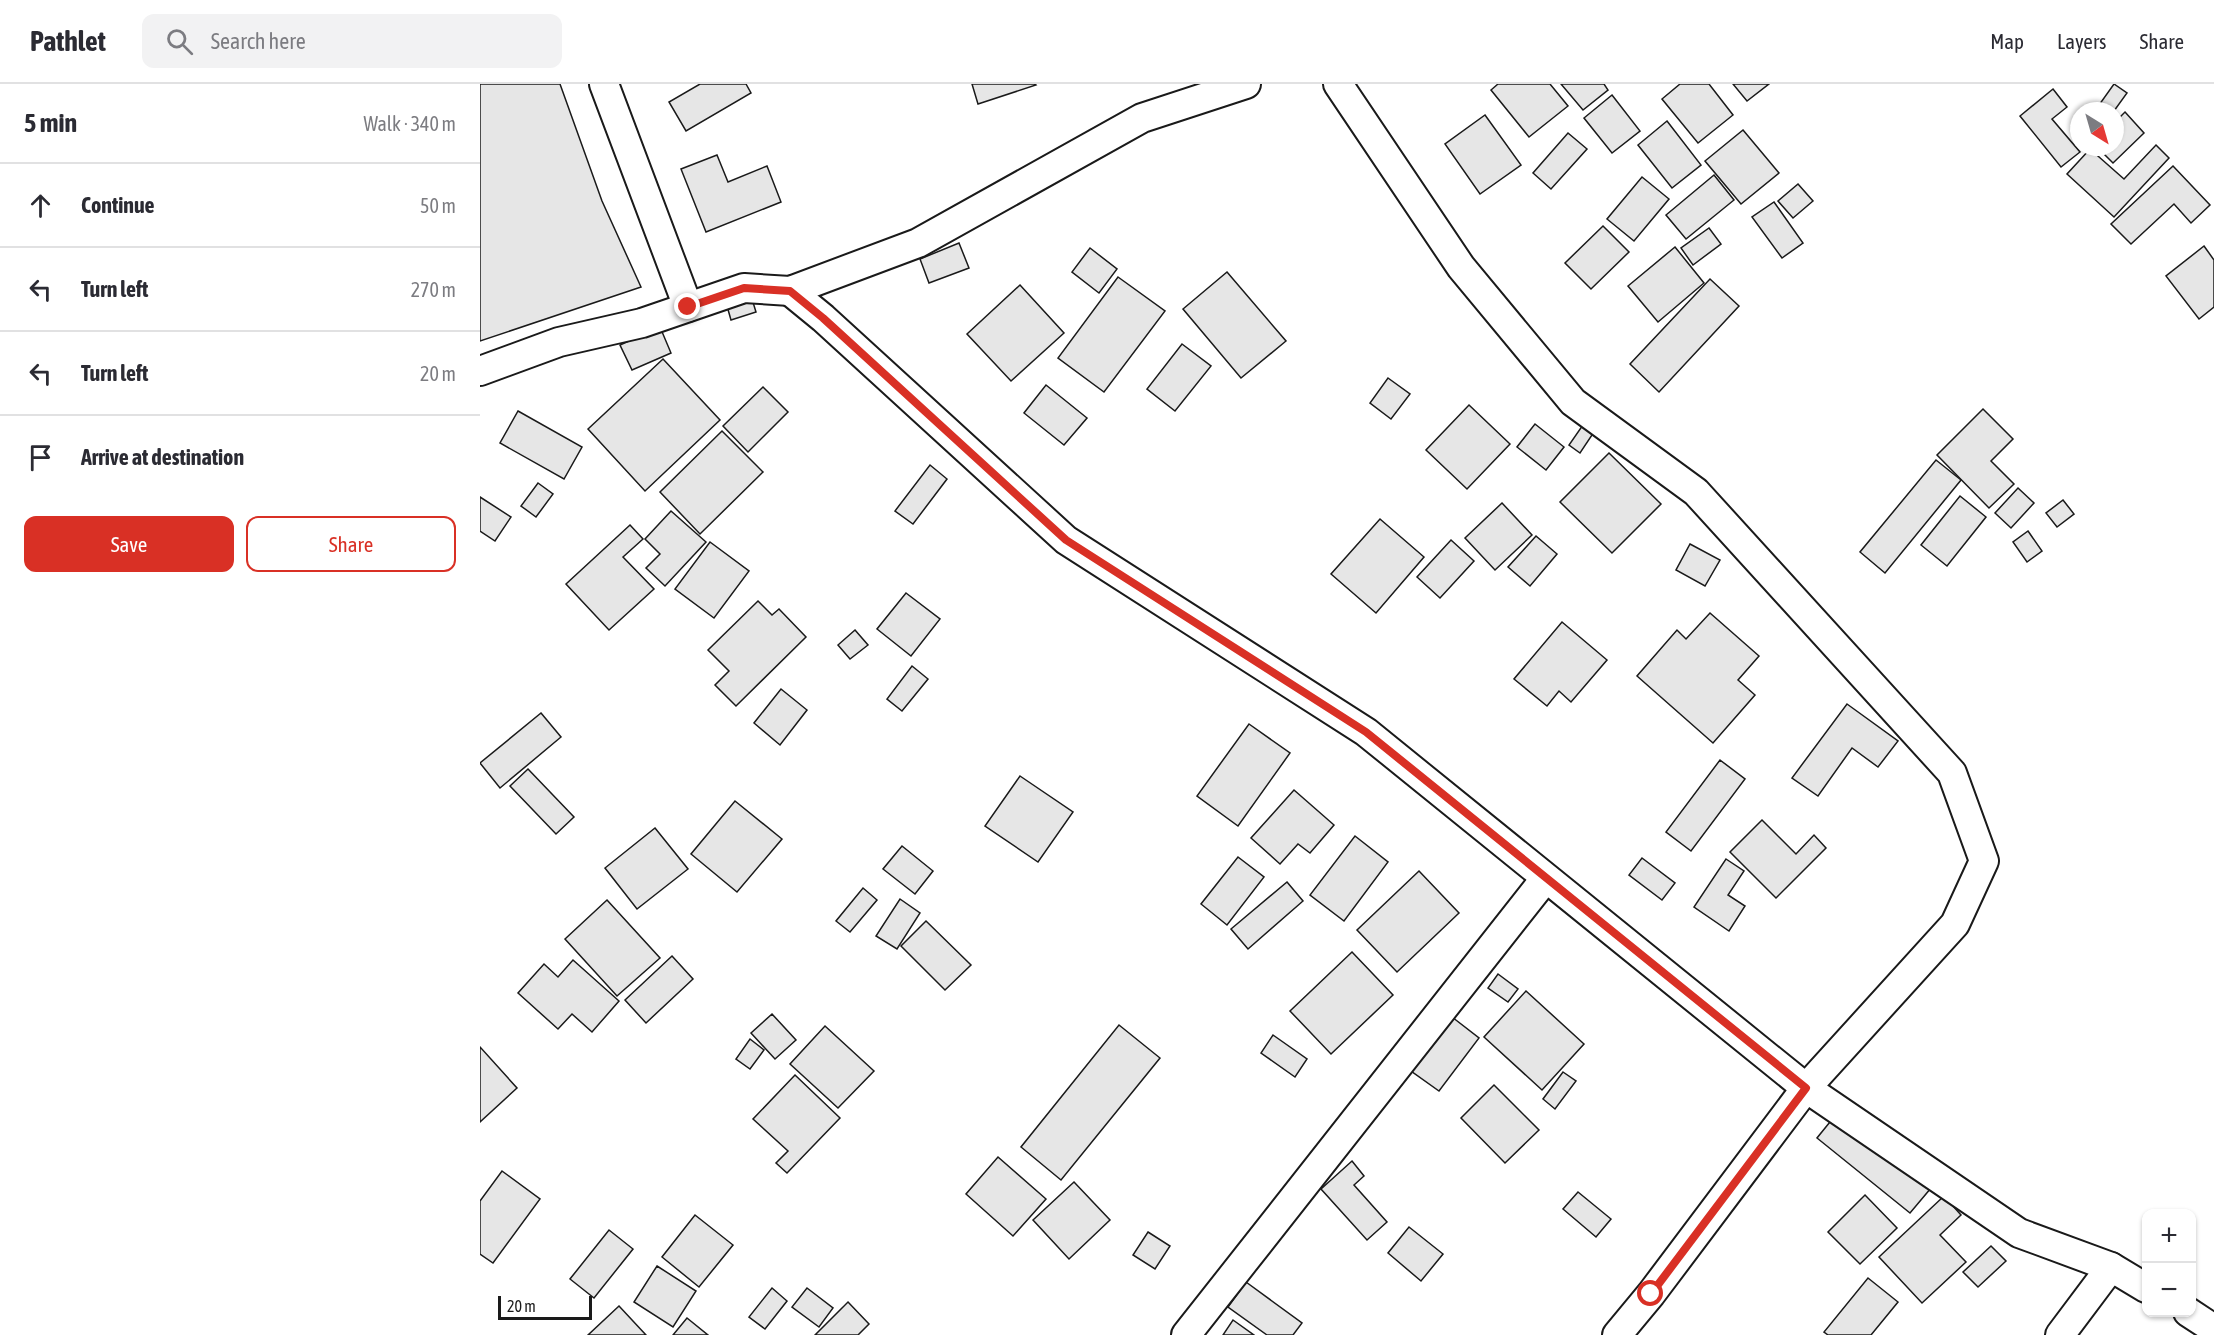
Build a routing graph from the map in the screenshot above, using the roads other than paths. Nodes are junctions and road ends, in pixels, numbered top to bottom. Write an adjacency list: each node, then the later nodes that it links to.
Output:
1 (604, 84): 5 (street)
2 (1246, 84): 4 (street)
3 (1338, 84): 8 (street)
4 (790, 291): 5 (street); 7 (street)
5 (688, 307): 6 (street)
6 (480, 371)
7 (1545, 879): 8 (street); 13 (street)
8 (1806, 1088): 9 (street); 14 (street)
9 (2111, 1267): 10 (street); 15 (street)
10 (2142, 1286)
11 (2196, 1317): 12 (street)
12 (2214, 1329)
13 (1186, 1335)
14 (1617, 1335)
15 (2060, 1335)

